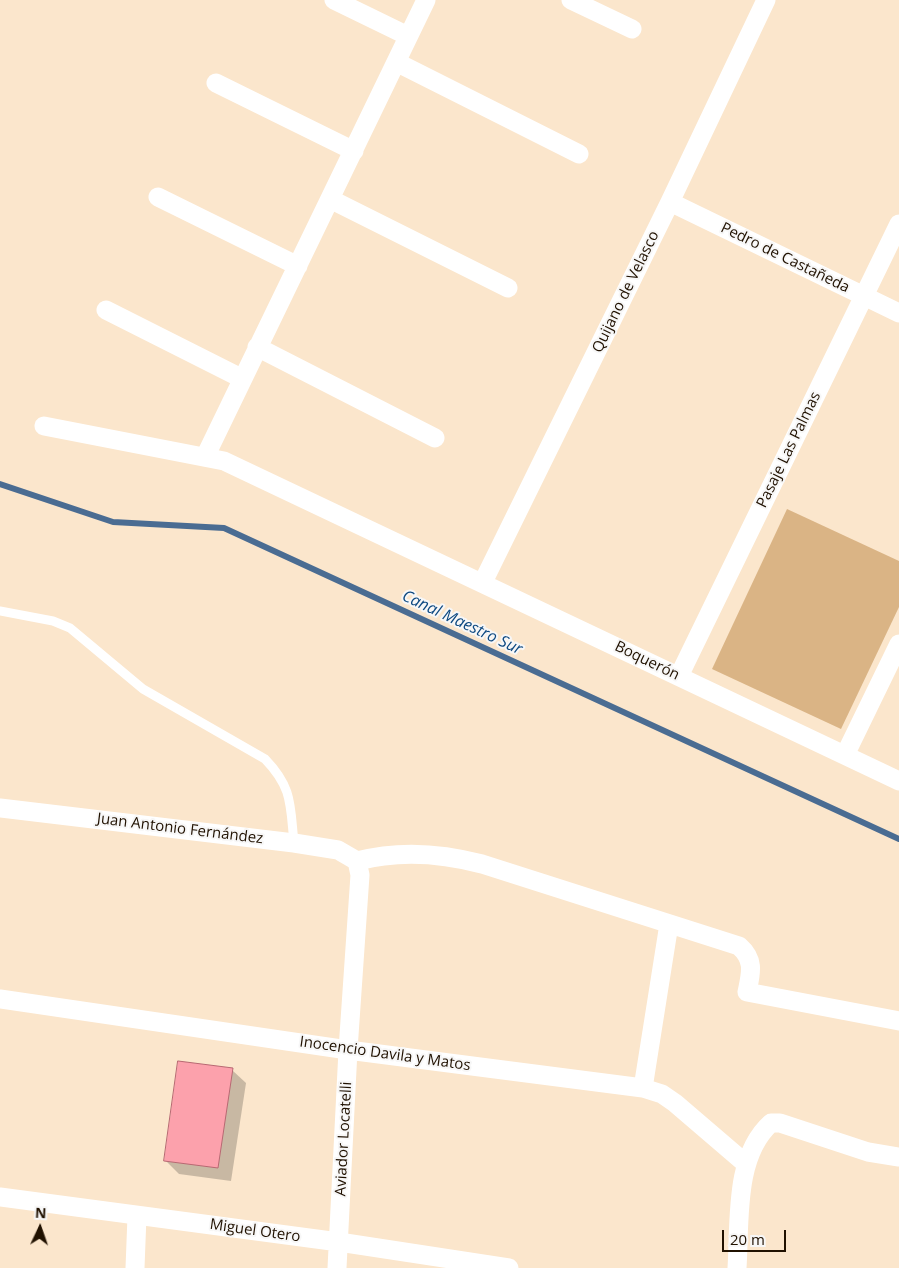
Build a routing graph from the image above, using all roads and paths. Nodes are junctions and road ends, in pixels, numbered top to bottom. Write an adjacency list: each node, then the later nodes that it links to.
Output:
1 (334, 0): 6 (street)
2 (426, 0): 6 (street)
3 (571, 0): 5 (street)
4 (766, 0): 13 (street, Quijano de Velasco)
5 (632, 29)
6 (408, 36): 7 (street)
7 (396, 62): 9 (street); 10 (street)
8 (216, 83): 9 (street)
9 (354, 151): 12 (street)
10 (579, 154)
11 (158, 197): 15 (street)
12 (330, 199): 15 (street); 16 (street)
13 (670, 202): 17 (street, Pedro de Castañeda); 25 (street, Quijano de Velasco)
14 (899, 224): 17 (street, Pasaje Las Palmas)
15 (298, 266): 20 (street)
16 (508, 288)
17 (864, 296): 19 (street, Pedro de Castañeda); 28 (street, Pasaje Las Palmas)
18 (106, 310): 21 (street)
19 (899, 313)
20 (257, 346): 21 (street); 23 (street)
21 (241, 378): 24 (street)
22 (44, 426): 24 (street, Boquerón)
23 (435, 438)
24 (205, 456): 25 (street, Boquerón)
25 (483, 582): 28 (street, Boquerón)
26 (0, 611): 32 (lane)
27 (899, 644): 29 (street)
28 (679, 676): 29 (street, Boquerón)
29 (845, 755): 30 (street, Boquerón)
30 (899, 781)
31 (0, 808): 32 (street, Juan Antonio Fernández)
32 (294, 843): 33 (street, Juan Antonio Fernández)
33 (357, 861): 34 (street); 37 (street, Aviador Locatelli)
34 (669, 924): 36 (street); 38 (street)
35 (0, 998): 37 (street, Inocencio Davila y Matos)
36 (899, 1021)
37 (348, 1050): 38 (street, Inocencio Davila y Matos); 43 (street, Aviador Locatelli)
38 (643, 1088): 40 (street, Inocencio Davila y Matos)
39 (899, 1157): 40 (street)
40 (745, 1163): 47 (street)
41 (0, 1196): 42 (street, Miguel Otero)
42 (137, 1216): 43 (street, Miguel Otero); 44 (street)
43 (339, 1242): 45 (street, Aviador Locatelli); 46 (street, Miguel Otero)
44 (135, 1268)
45 (337, 1268)
46 (509, 1268)
47 (737, 1268)

